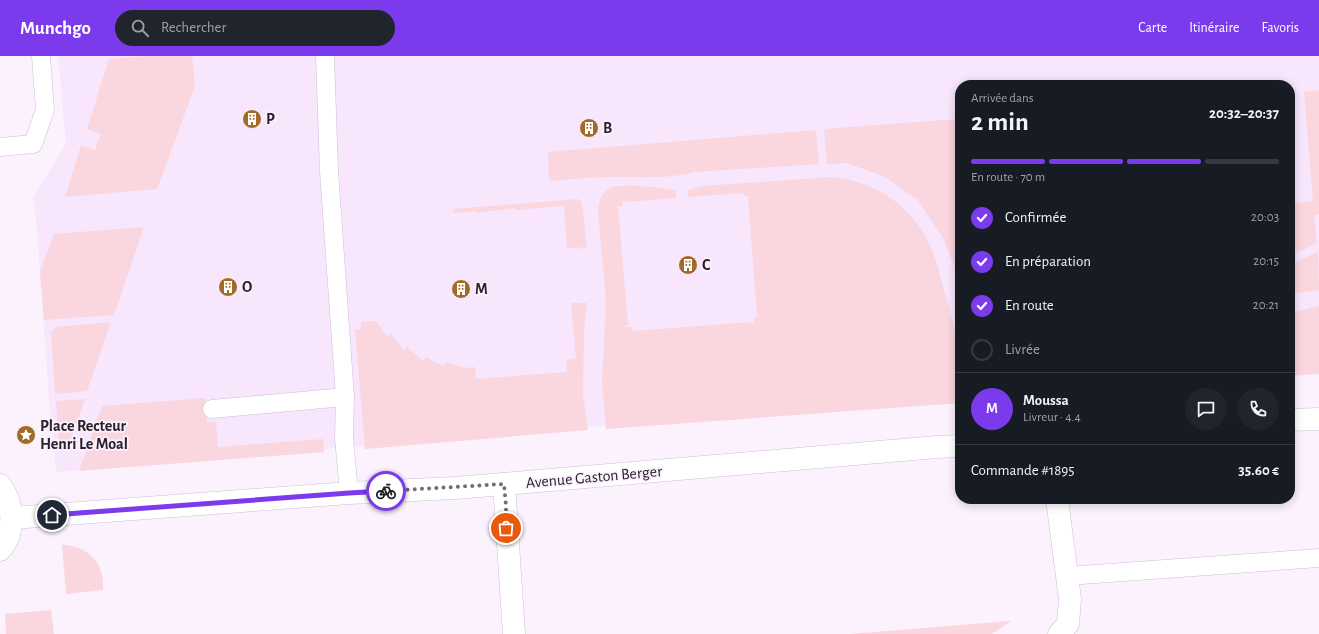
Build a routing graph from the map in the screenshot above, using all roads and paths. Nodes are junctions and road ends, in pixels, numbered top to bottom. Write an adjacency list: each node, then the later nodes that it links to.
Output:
1 (41, 56): 3 (lane)
2 (325, 56): 4 (lane)
3 (0, 147)
4 (345, 397): 5 (lane); 11 (lane)
5 (212, 409)
6 (1319, 419): 7 (street)
7 (1295, 420)
8 (955, 446): 9 (street, Avenue Gaston Berger)
9 (504, 484): 11 (street, Avenue Gaston Berger); 17 (street)
10 (0, 485): 13 (street)
11 (349, 493): 13 (street, Avenue Gaston Berger)
12 (1059, 504): 16 (street)
13 (12, 518): 14 (street)
14 (0, 550)
15 (1319, 558): 16 (lane)
16 (1067, 576): 18 (street)
17 (514, 634)
18 (1059, 634)

